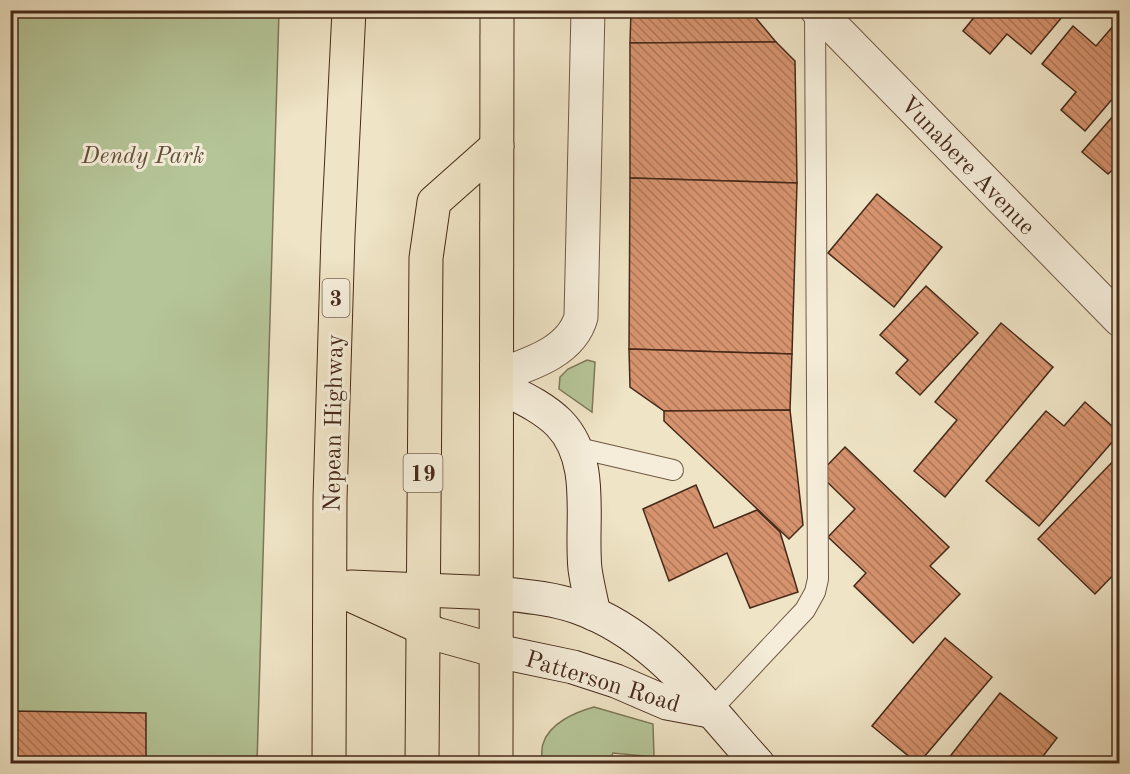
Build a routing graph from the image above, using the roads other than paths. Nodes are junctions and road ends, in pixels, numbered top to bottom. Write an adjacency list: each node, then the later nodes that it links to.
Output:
1 (349, 10): 11 (highway, Nepean Highway / 3)
2 (512, 10): 5 (street)
3 (588, 10): 8 (street)
4 (816, 10): 7 (street, Vunabere Avenue); 17 (lane)
5 (497, 26): 6 (highway)
6 (497, 146): 8 (highway); 12 (highway, 19)
7 (1119, 320)
8 (497, 381): 9 (street); 13 (highway)
9 (573, 447): 10 (lane); 14 (street)
10 (673, 470)
11 (331, 586): 12 (highway); 15 (highway); 18 (highway, Nepean Highway / 3)
12 (423, 592): 13 (highway); 15 (highway, 19)
13 (496, 593): 14 (street, Patterson Road); 16 (highway)
14 (594, 614): 17 (street, Patterson Road)
15 (423, 628): 16 (highway); 19 (highway, 19)
16 (497, 651): 17 (street, Patterson Road); 20 (highway)
17 (710, 711): 21 (street, Patterson Road)
18 (329, 764)
19 (422, 764)
20 (496, 764)
21 (758, 764)

